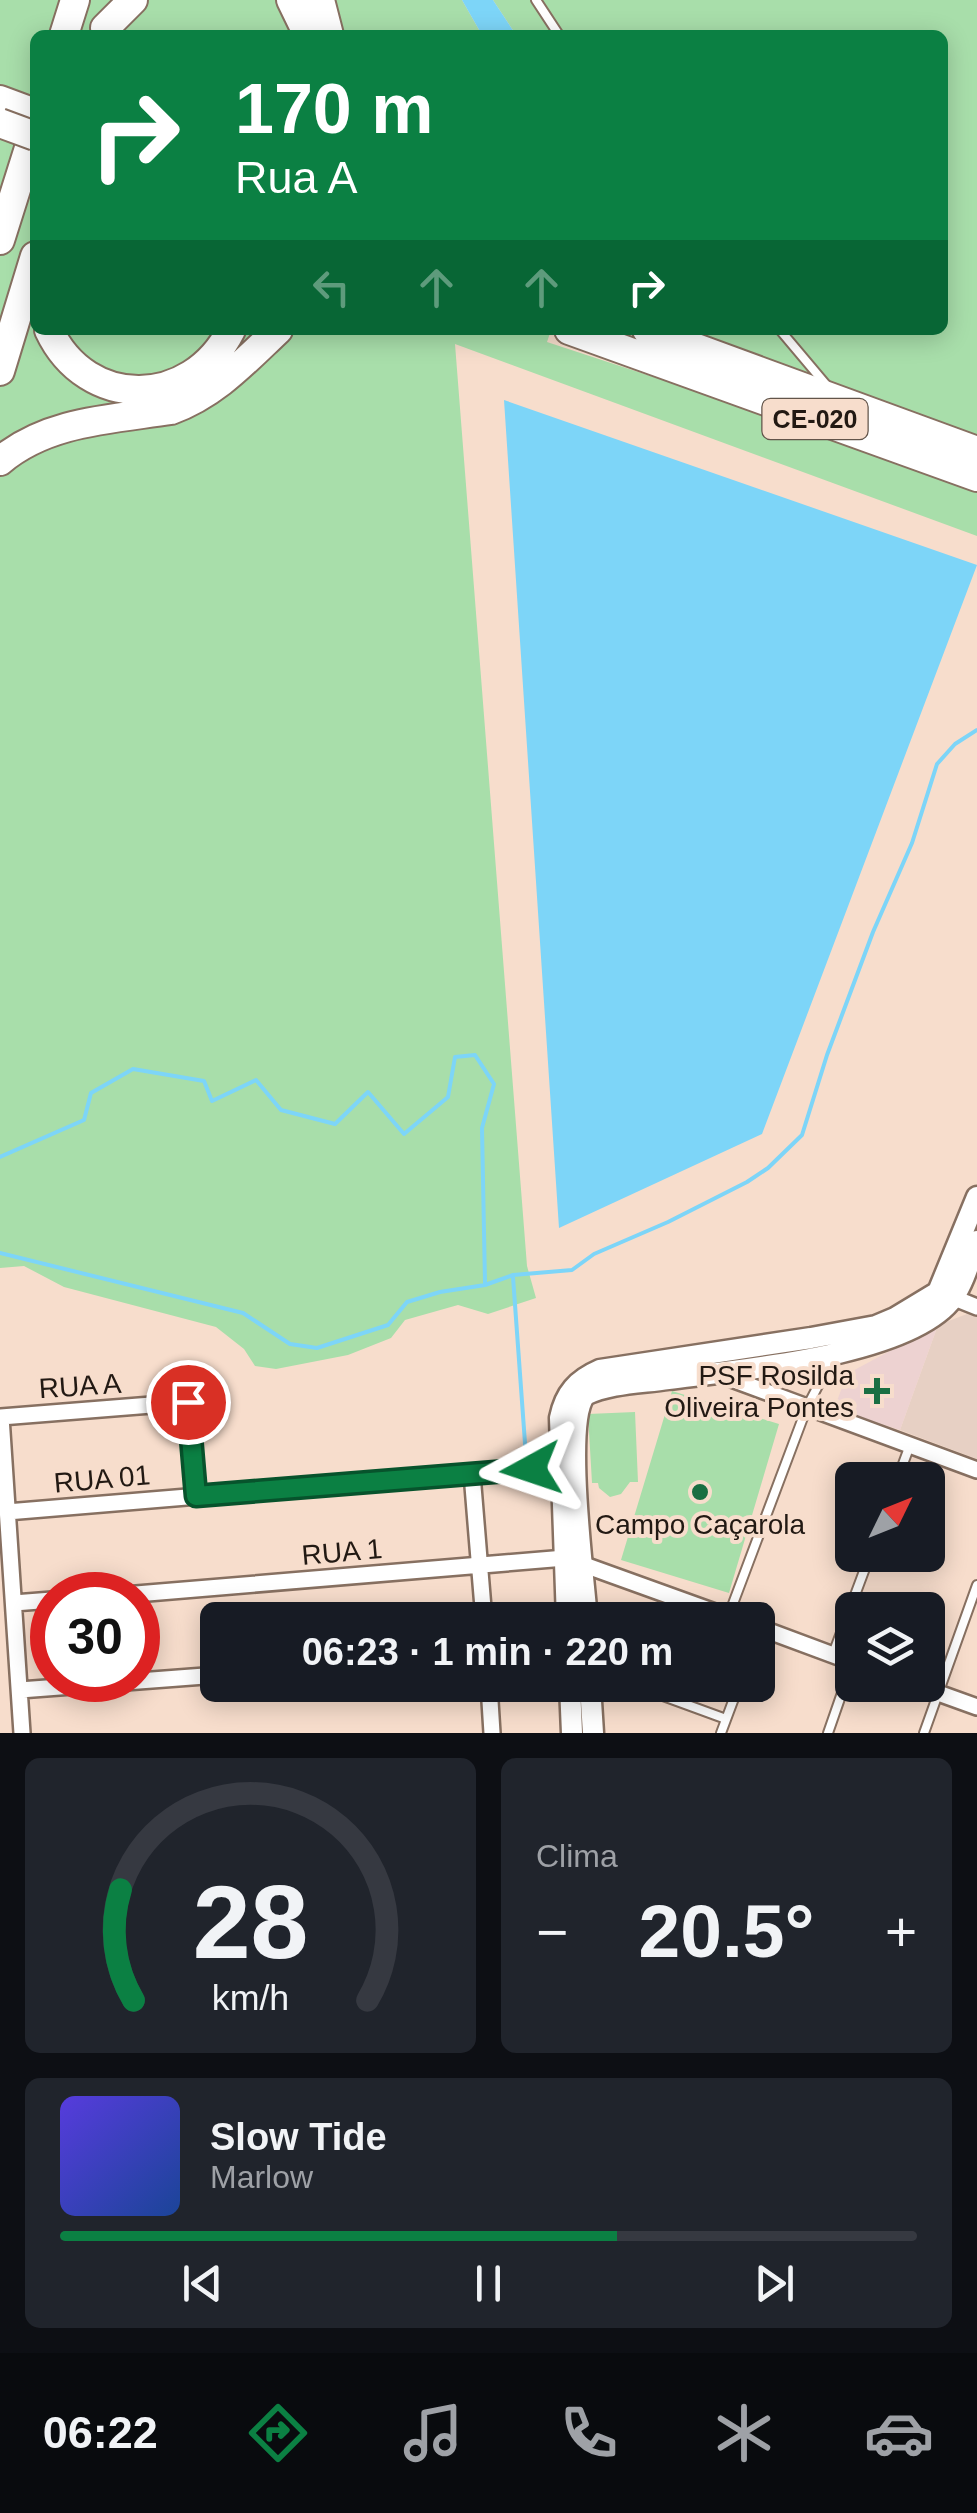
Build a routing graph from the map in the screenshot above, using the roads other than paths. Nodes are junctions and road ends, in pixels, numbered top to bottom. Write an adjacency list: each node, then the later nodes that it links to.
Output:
1 (114, 0): 8 (highway)
2 (133, 0): 9 (highway)
3 (291, 0): 10 (highway)
4 (320, 0): 11 (highway)
5 (536, 0): 12 (lane)
6 (74, 1): 7 (highway)
7 (65, 30)
8 (105, 30)
9 (106, 30)
10 (306, 30)
11 (329, 30)
12 (556, 30)
13 (0, 100): 14 (highway)
14 (30, 111)
15 (0, 124): 16 (highway, bridge)
16 (30, 134)
17 (30, 144): 18 (highway)
18 (2, 231)
19 (30, 272): 26 (highway)
20 (52, 335): 21 (highway)
21 (227, 335)
22 (273, 335): 29 (highway)
23 (583, 335): 30 (highway, CE-020)
24 (662, 335): 27 (highway, CE-020)
25 (784, 335): 27 (lane)
26 (0, 370)
27 (837, 398): 28 (highway, CE-020)
28 (977, 451)
29 (0, 461)
30 (977, 477)
31 (977, 1197): 33 (street)
32 (977, 1241): 33 (street)
33 (946, 1295): 34 (street); 35 (street); 37 (street)
34 (977, 1307)
35 (835, 1353): 36 (street); 38 (lane)
36 (716, 1373): 37 (street); 38 (street)
37 (573, 1399): 42 (street); 47 (street)
38 (807, 1407): 40 (street); 56 (lane)
39 (1, 1417): 45 (street, RUA A); 46 (street)
40 (910, 1445): 41 (lane); 43 (street)
41 (904, 1462)
42 (560, 1466): 44 (street, RUA 01); 47 (street)
43 (977, 1470)
44 (472, 1474): 45 (street, RUA 01); 48 (street)
45 (196, 1496): 46 (street, RUA 01)
46 (7, 1512): 57 (street)
47 (574, 1561): 48 (street, RUA 1); 54 (street); 55 (street)
48 (480, 1565): 51 (street, RUA 1); 53 (street)
49 (864, 1572): 59 (lane)
50 (977, 1585): 60 (lane)
51 (160, 1592)
52 (30, 1602): 57 (street)
53 (483, 1602)
54 (578, 1602)
55 (688, 1602)
56 (739, 1602)
57 (14, 1603): 62 (street)
58 (775, 1634): 59 (street)
59 (833, 1655)
60 (945, 1674)
61 (200, 1676): 62 (street)
62 (20, 1690): 73 (street)
63 (945, 1696): 71 (street)
64 (490, 1702): 74 (street)
65 (571, 1702): 75 (street)
66 (591, 1702): 76 (street)
67 (680, 1702): 72 (lane)
68 (733, 1702): 72 (lane)
69 (839, 1702): 78 (lane)
70 (935, 1702): 79 (lane)
71 (977, 1707)
72 (726, 1719): 77 (lane)
73 (22, 1733)
74 (492, 1733)
75 (572, 1733)
76 (593, 1733)
77 (721, 1733)
78 (828, 1733)
79 (924, 1733)

